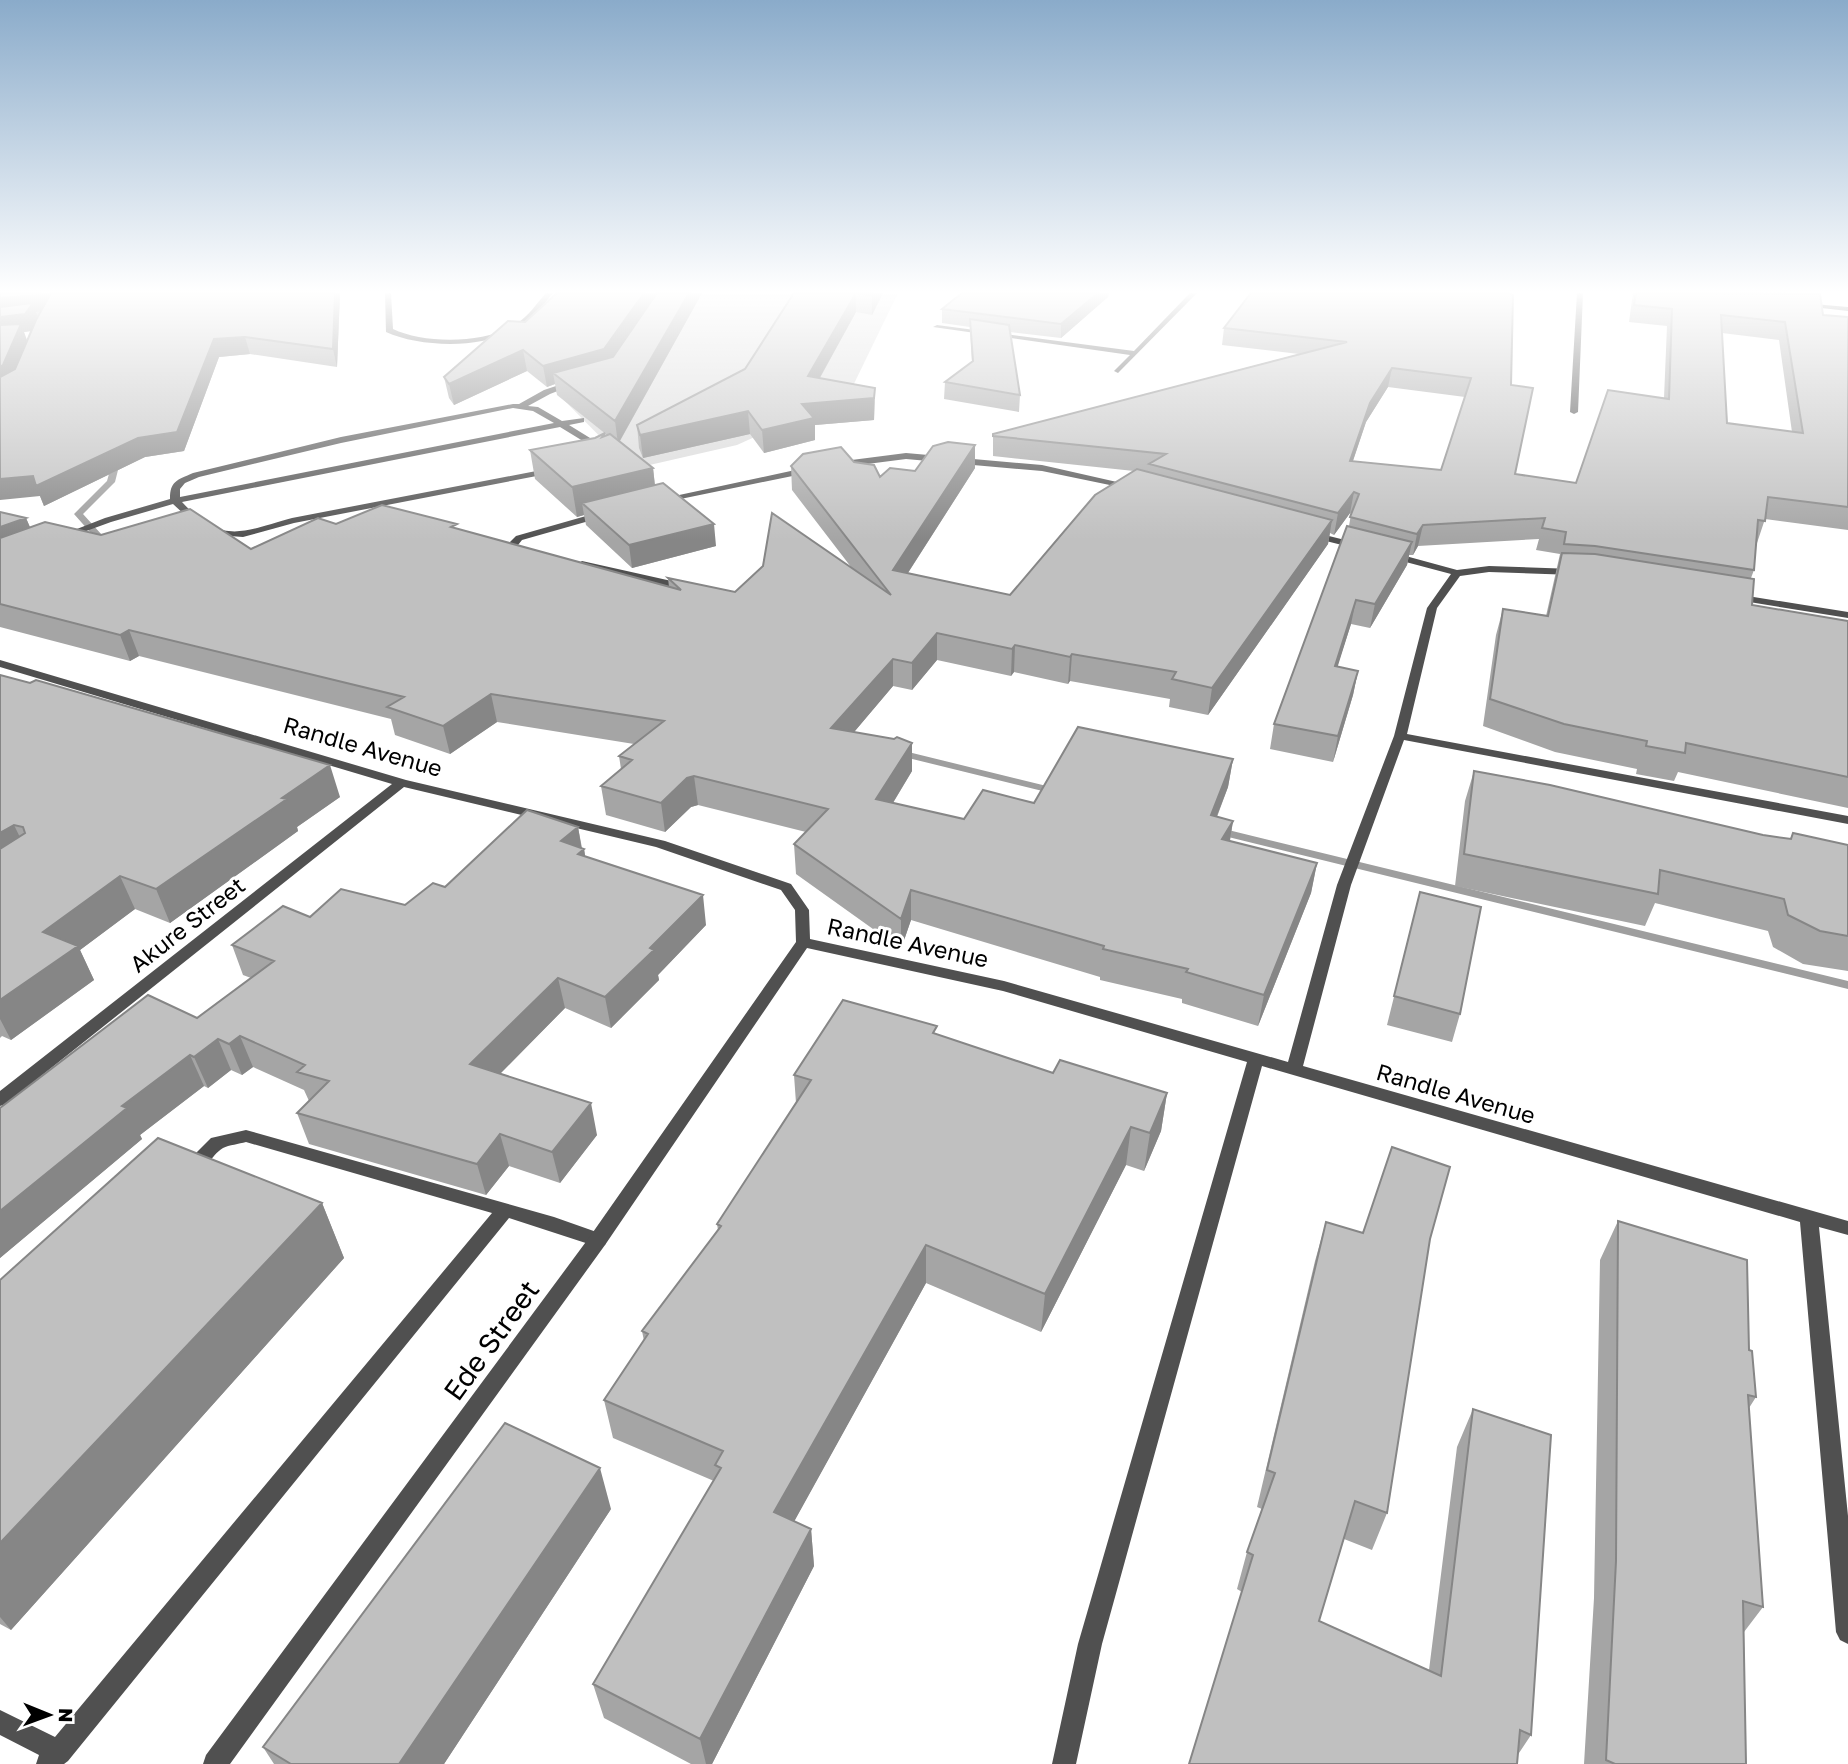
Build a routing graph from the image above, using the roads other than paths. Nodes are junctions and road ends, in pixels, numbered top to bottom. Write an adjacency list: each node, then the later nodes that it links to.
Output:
1 (1576, 375): 4 (street)
2 (585, 380): 3 (street)
3 (522, 406): 6 (street); 10 (street)
4 (1574, 412)
5 (581, 420): 6 (street)
6 (562, 425): 10 (street); 10 (street)
7 (831, 466): 9 (street)
8 (818, 468): 11 (street)
9 (1151, 492)
10 (175, 501): 14 (street)
11 (650, 502)
12 (612, 512): 17 (street)
13 (1297, 530): 15 (street)
14 (50, 541)
15 (1364, 548)
16 (1377, 552): 19 (street)
17 (540, 554)
18 (566, 560): 21 (street)
19 (1457, 573): 20 (street); 25 (street)
20 (1588, 573)
21 (696, 590)
22 (1725, 595): 23 (street)
23 (1848, 615)
24 (0, 663): 26 (street, Randle Avenue)
25 (1401, 736): 27 (street); 30 (street)
26 (402, 783): 28 (street, Randle Avenue); 31 (street, Akure Street)
27 (1848, 820)
28 (803, 942): 29 (street, Randle Avenue); 36 (street, Ede Street)
29 (1256, 1059): 30 (street, Randle Avenue); 41 (street)
30 (1294, 1070): 34 (street, Randle Avenue)
31 (0, 1100)
32 (178, 1181): 33 (street)
33 (504, 1212): 36 (street); 39 (street)
34 (1810, 1217): 35 (street, Randle Avenue); 37 (street)
35 (1848, 1228)
36 (598, 1240): 40 (street, Ede Street)
37 (1848, 1632)
38 (0, 1722): 39 (street)
39 (54, 1758)
40 (215, 1764)
41 (1064, 1764)

